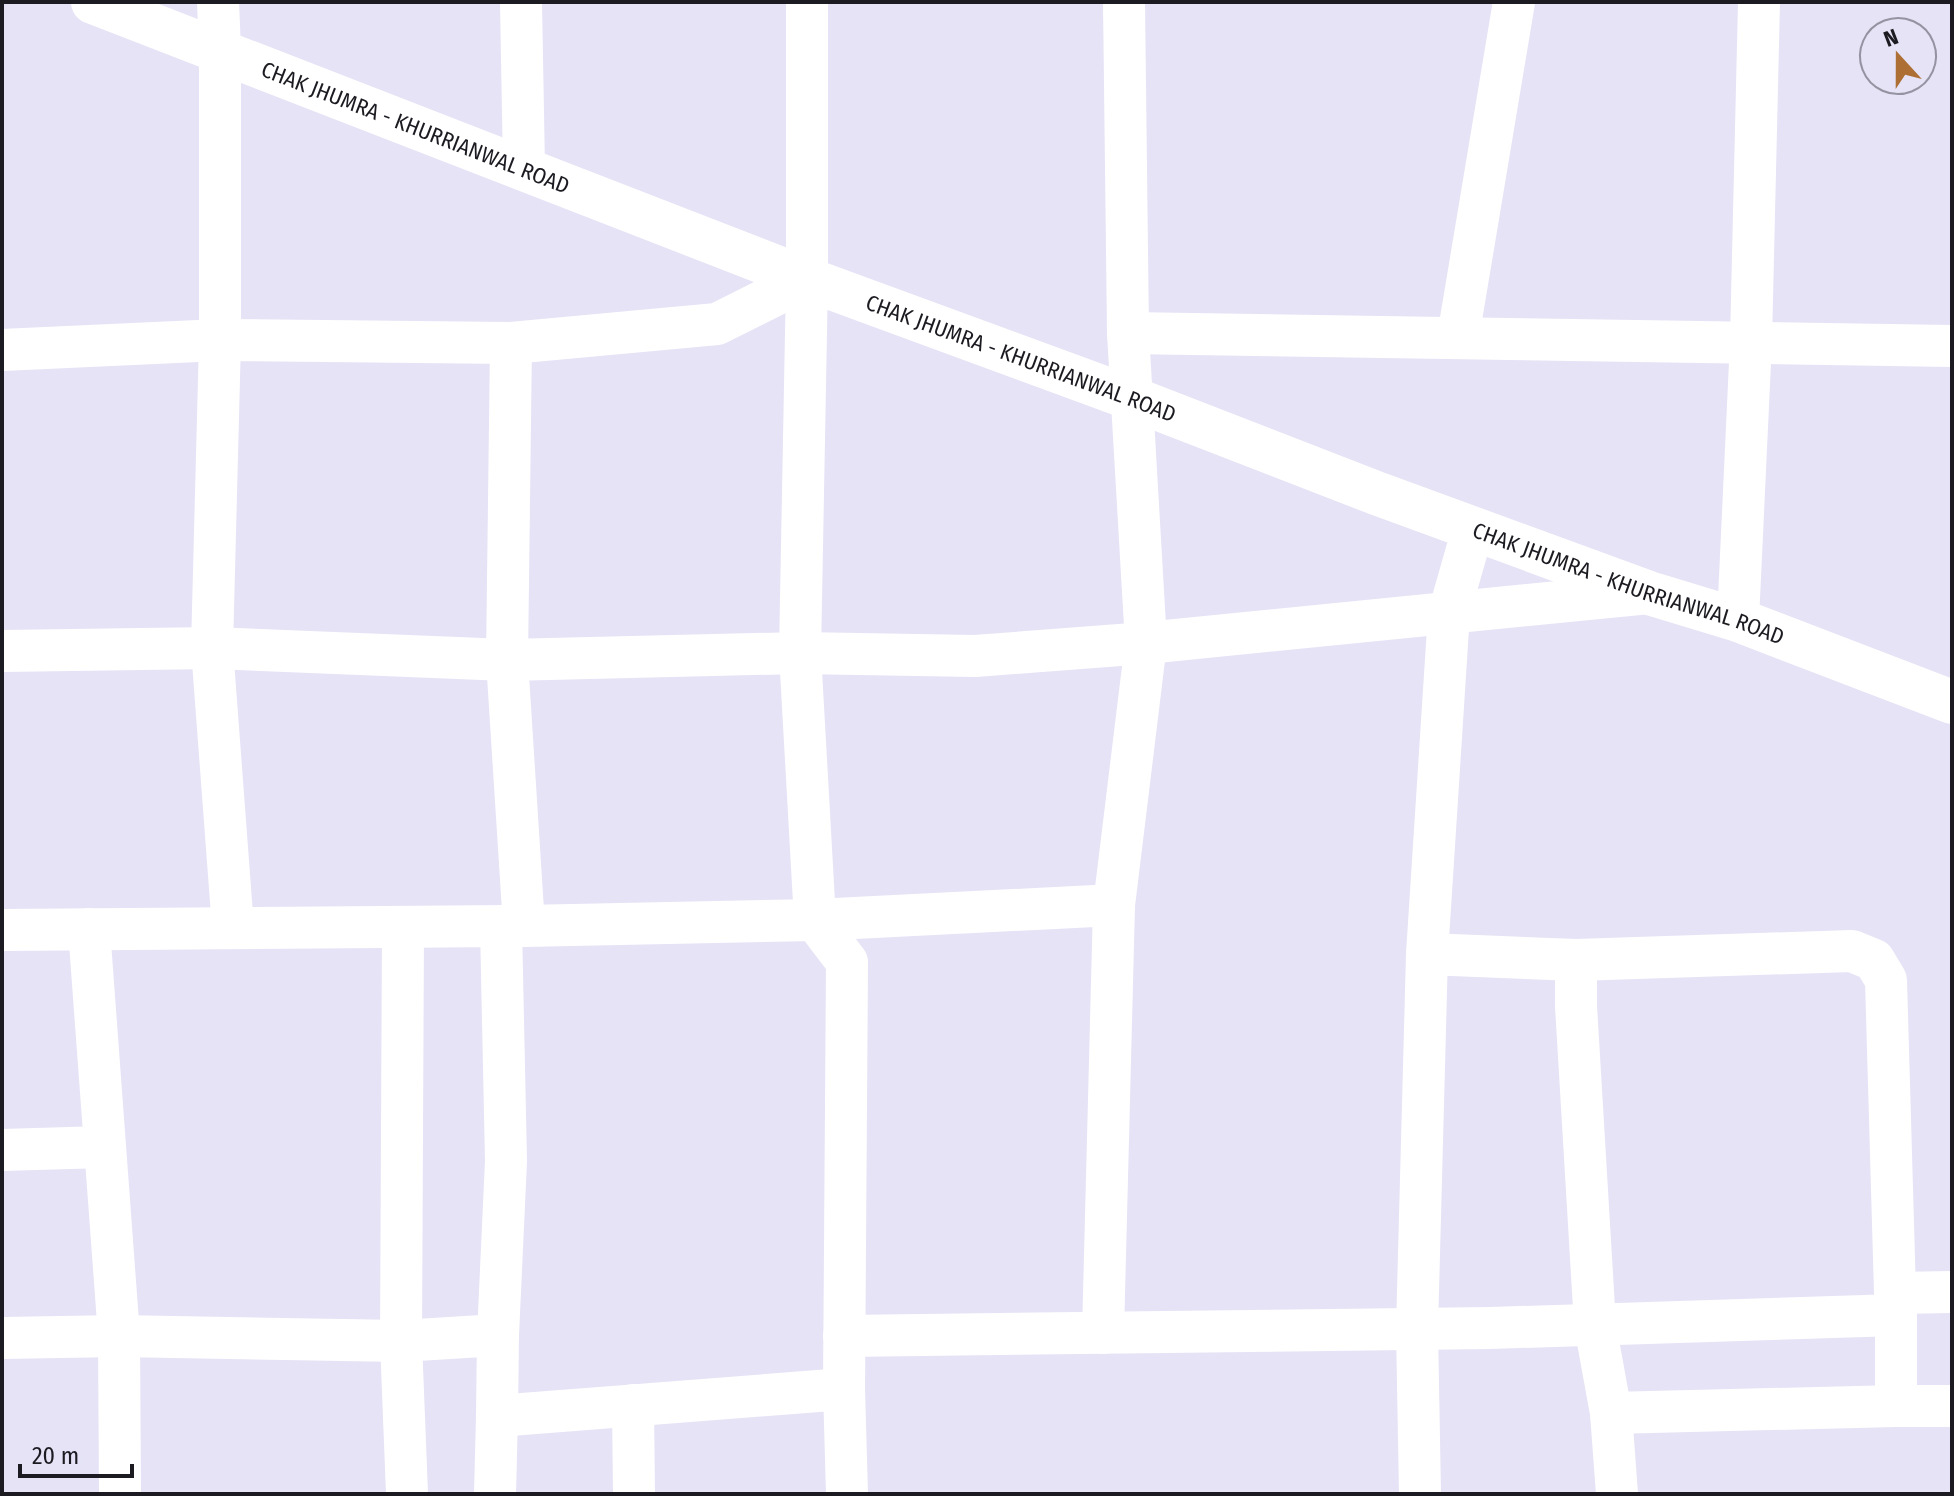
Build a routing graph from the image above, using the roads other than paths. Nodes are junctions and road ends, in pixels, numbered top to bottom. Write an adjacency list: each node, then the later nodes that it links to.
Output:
1 (93, 2): 8 (main road, CHAK JHUMRA - KHURRIANWAL ROAD)
2 (218, 2): 8 (street)
3 (521, 2): 9 (street)
4 (807, 2): 10 (street)
5 (1124, 2): 11 (street)
6 (1514, 2): 12 (street)
7 (1759, 2): 14 (street)
8 (220, 50): 9 (main road, CHAK JHUMRA - KHURRIANWAL ROAD); 13 (street)
9 (524, 168): 10 (main road, CHAK JHUMRA - KHURRIANWAL ROAD)
10 (807, 279): 15 (street); 18 (main road, CHAK JHUMRA - KHURRIANWAL ROAD); 26 (street)
11 (1128, 333): 12 (street); 18 (street)
12 (1458, 337): 14 (street)
13 (220, 340): 15 (street); 17 (street); 24 (street)
14 (1751, 341): 16 (street); 22 (street)
15 (511, 343): 27 (street)
16 (1952, 346)
17 (2, 350)
18 (1131, 398): 19 (main road, CHAK JHUMRA - KHURRIANWAL ROAD); 23 (street)
19 (1473, 529): 20 (main road, CHAK JHUMRA - KHURRIANWAL ROAD); 21 (street)
20 (1649, 593): 21 (street); 22 (main road, CHAK JHUMRA - KHURRIANWAL ROAD)
21 (1449, 613): 23 (street); 36 (street)
22 (1738, 620): 28 (main road, CHAK JHUMRA - KHURRIANWAL ROAD)
23 (1146, 643): 26 (street); 29 (street)
24 (212, 648): 25 (street); 27 (street); 33 (street)
25 (2, 651)
26 (800, 653): 27 (street); 30 (street)
27 (507, 660): 31 (street)
28 (1952, 702)
29 (1114, 905): 30 (street); 44 (street)
30 (815, 920): 31 (street); 47 (street)
31 (512, 926): 32 (street); 45 (street)
32 (403, 927): 33 (street); 49 (street)
33 (233, 928): 34 (street)
34 (89, 929): 35 (street); 38 (street)
35 (2, 930)
36 (1427, 954): 37 (street); 43 (street)
37 (1576, 960): 41 (street); 42 (street)
38 (104, 1147): 39 (street); 46 (street)
39 (2, 1150)
40 (1952, 1292): 41 (street)
41 (1896, 1304): 42 (street); 52 (street)
42 (1595, 1325): 43 (street); 54 (street)
43 (1417, 1329): 44 (street); 61 (street)
44 (1103, 1333): 47 (street)
45 (498, 1335): 49 (street); 55 (street)
46 (119, 1336): 48 (street); 49 (street); 56 (street)
47 (844, 1336): 50 (street)
48 (2, 1338)
49 (401, 1341): 57 (street)
50 (844, 1389): 51 (street); 60 (street)
51 (633, 1405): 55 (street); 59 (street)
52 (1896, 1406): 53 (street); 54 (street)
53 (1952, 1406)
54 (1611, 1413): 62 (street)
55 (497, 1416): 58 (street)
56 (120, 1494)
57 (407, 1494)
58 (495, 1494)
59 (634, 1494)
60 (847, 1494)
61 (1420, 1494)
62 (1617, 1494)

